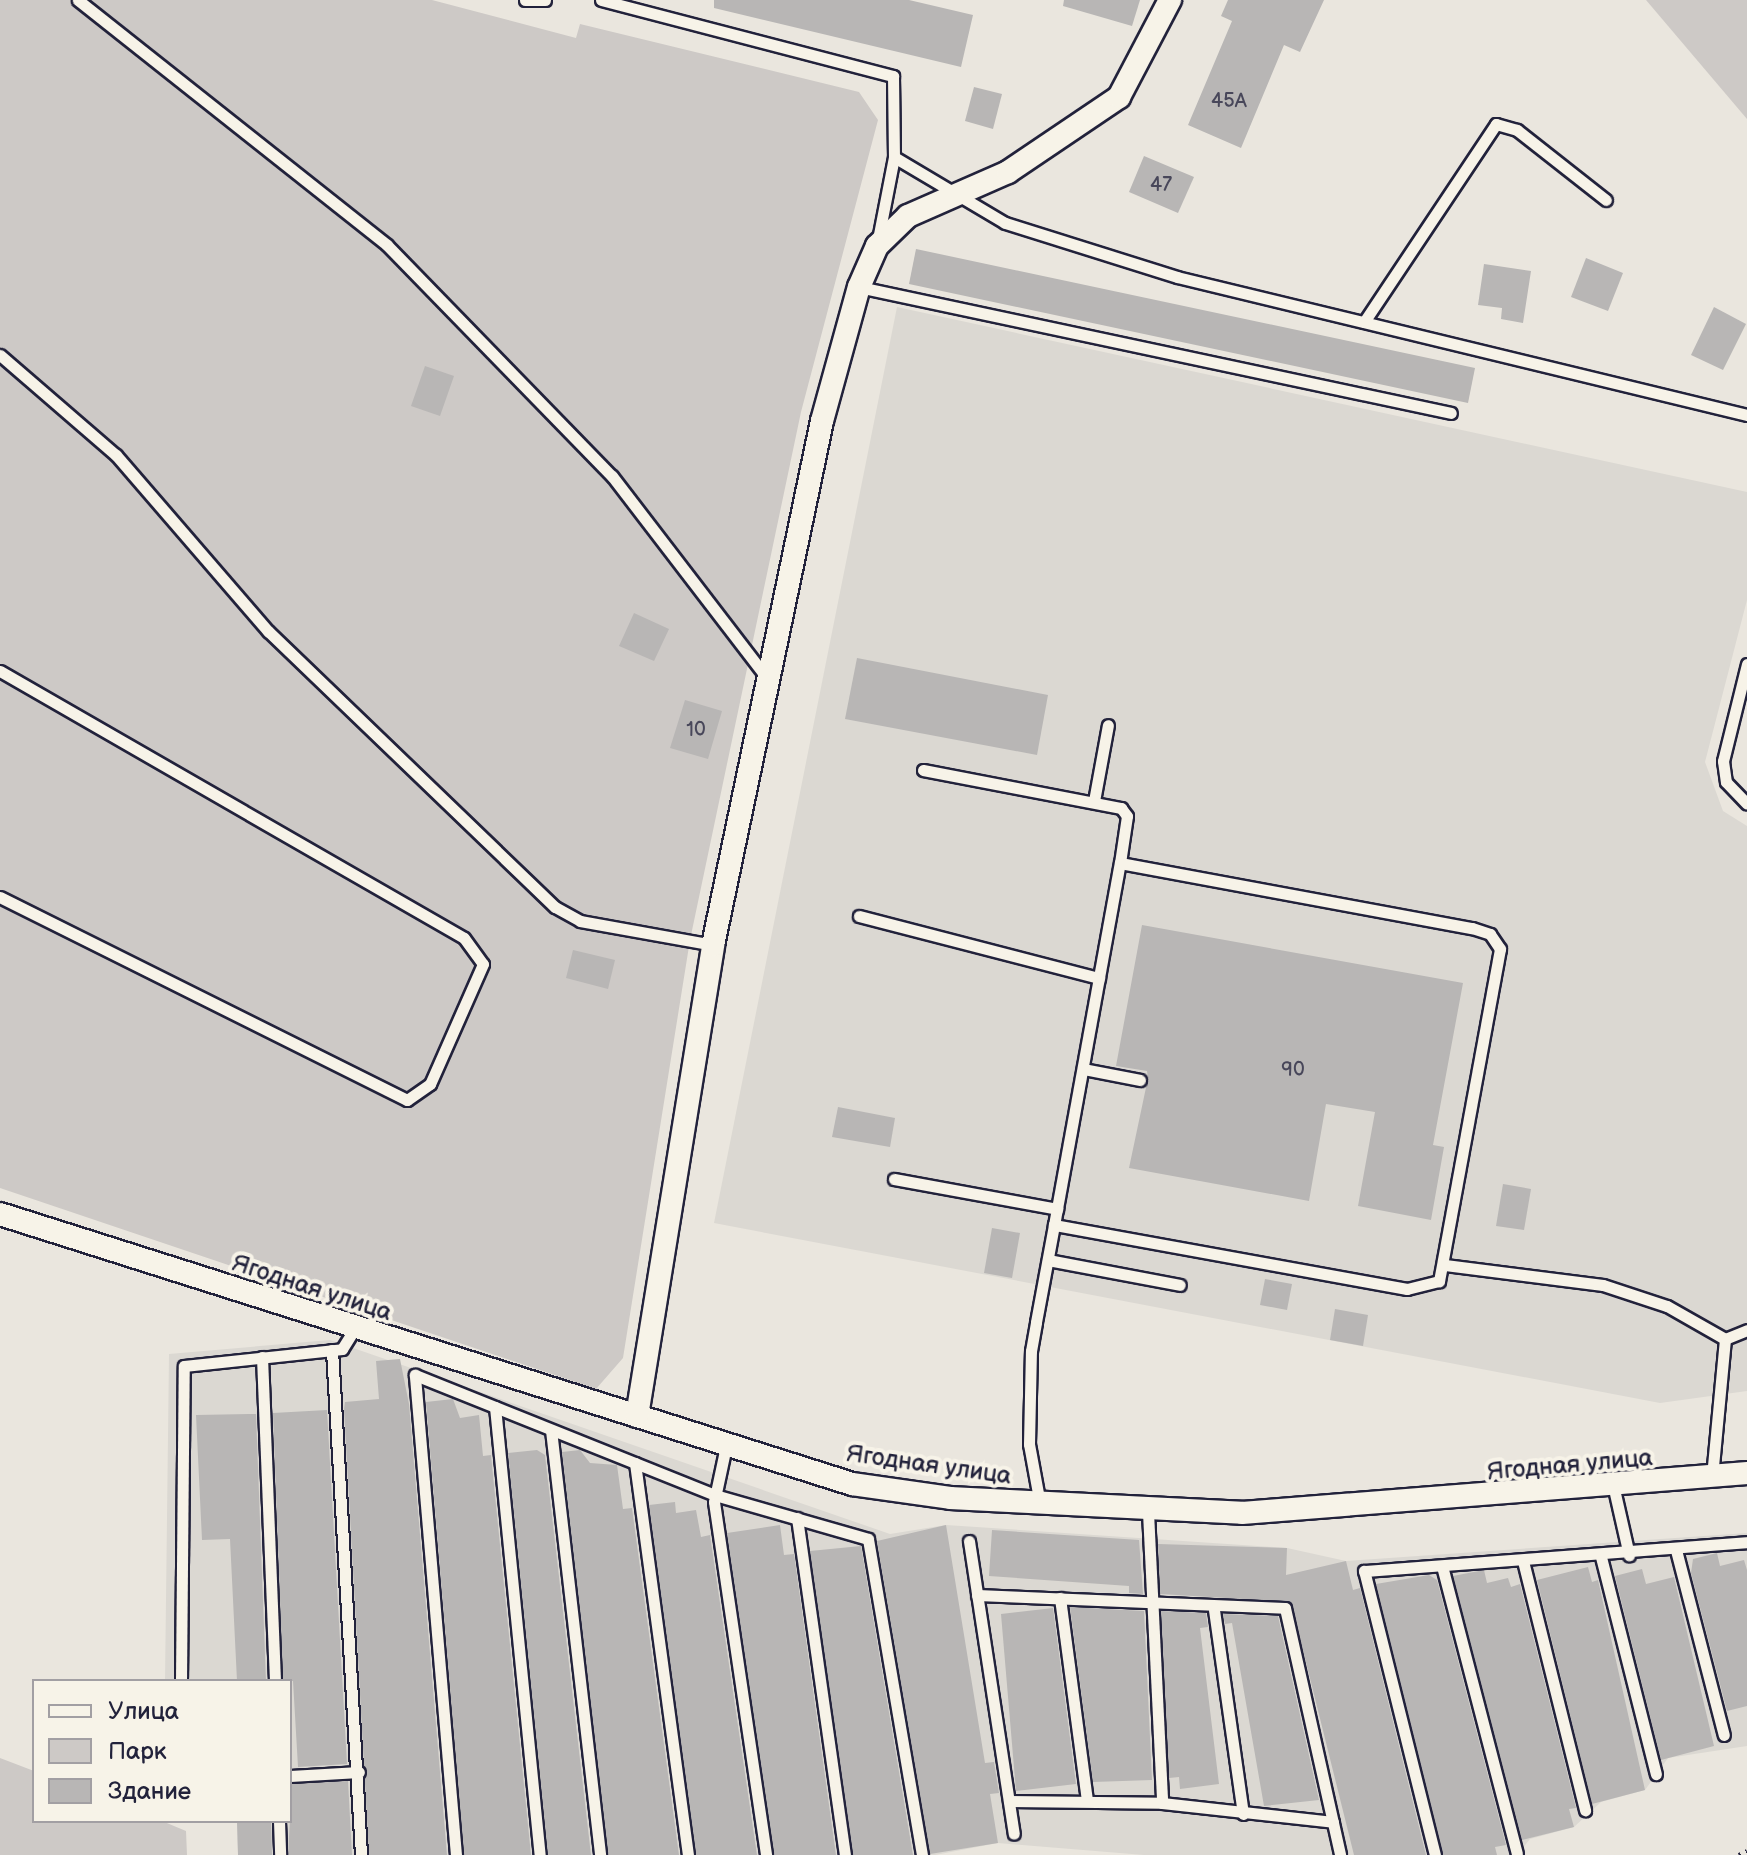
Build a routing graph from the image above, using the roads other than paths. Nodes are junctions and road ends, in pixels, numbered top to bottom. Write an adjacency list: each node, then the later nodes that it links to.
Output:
1 (78, 0): 17 (lane)
2 (525, 0): 3 (lane)
3 (545, 0)
4 (601, 0): 6 (lane)
5 (1170, 0): 7 (street)
6 (894, 157): 7 (lane); 9 (lane)
7 (948, 194): 9 (street); 11 (lane)
8 (1606, 200): 11 (lane)
9 (877, 246): 10 (street)
10 (859, 287): 13 (lane); 17 (street)
11 (1364, 322): 14 (lane)
12 (0, 355): 25 (lane)
13 (1451, 413)
14 (1747, 415)
15 (1747, 664): 21 (lane)
16 (0, 671): 23 (lane)
17 (766, 677): 25 (street)
18 (1108, 725): 20 (lane)
19 (923, 770): 20 (lane)
20 (1094, 801): 22 (lane)
21 (1747, 804)
22 (1120, 863): 26 (lane); 34 (lane)
23 (0, 897)
24 (859, 916): 26 (lane)
25 (713, 945): 42 (street)
26 (1099, 978): 27 (lane)
27 (1083, 1069): 28 (lane); 30 (lane)
28 (1140, 1080)
29 (894, 1179): 30 (lane)
30 (1057, 1209): 32 (lane)
31 (0, 1214): 36 (street, Ягодная улица)
32 (1054, 1225): 33 (lane); 34 (lane)
33 (1048, 1260): 35 (lane); 50 (lane)
34 (1445, 1265): 38 (lane)
35 (1180, 1285)
36 (354, 1330): 39 (lane); 42 (street, Ягодная улица)
37 (1747, 1330): 38 (lane)
38 (1725, 1339): 47 (lane)
39 (332, 1350): 40 (lane); 67 (lane)
40 (262, 1357): 64 (lane); 65 (lane)
41 (495, 1407): 43 (lane); 81 (lane); 82 (lane)
42 (637, 1416): 44 (street, Ягодная улица)
43 (551, 1430): 45 (lane); 83 (lane)
44 (726, 1446): 49 (lane); 50 (street, Ягодная улица)
45 (635, 1463): 49 (lane); 84 (lane)
46 (1747, 1473): 47 (street, Ягодная улица)
47 (1712, 1477): 48 (street, Ягодная улица)
48 (1614, 1489): 51 (street, Ягодная улица); 56 (lane)
49 (715, 1495): 52 (lane); 85 (lane)
50 (1040, 1505): 51 (street, Ягодная улица)
51 (1148, 1512): 62 (lane)
52 (797, 1518): 86 (lane); 87 (lane)
53 (969, 1541): 60 (lane)
54 (1747, 1542): 55 (lane)
55 (1676, 1550): 56 (lane); 66 (lane)
56 (1629, 1555): 57 (lane)
57 (1601, 1557): 58 (lane); 68 (lane)
58 (1523, 1561): 59 (lane); 73 (lane)
59 (1442, 1566): 78 (lane); 89 (lane)
60 (977, 1595): 61 (lane); 71 (lane)
61 (1060, 1598): 62 (lane); 70 (lane)
62 (1147, 1604): 63 (lane); 72 (lane)
63 (1214, 1610): 74 (lane); 75 (lane)
64 (181, 1679)
65 (275, 1679)
66 (1724, 1735)
67 (359, 1772): 69 (lane); 80 (lane)
68 (1656, 1774)
69 (292, 1776)
70 (1087, 1800): 71 (lane); 72 (lane)
71 (1009, 1801): 77 (lane)
72 (1162, 1803): 74 (lane)
73 (1585, 1810)
74 (1243, 1814): 75 (lane)
75 (1333, 1822): 88 (lane)
76 (279, 1823): 79 (lane)
77 (1014, 1834)
78 (1517, 1853)
79 (280, 1855)
80 (361, 1855)
81 (456, 1855)
82 (540, 1855)
83 (600, 1855)
84 (688, 1855)
85 (766, 1855)
86 (845, 1855)
87 (922, 1855)
88 (1340, 1855)
89 (1435, 1855)

